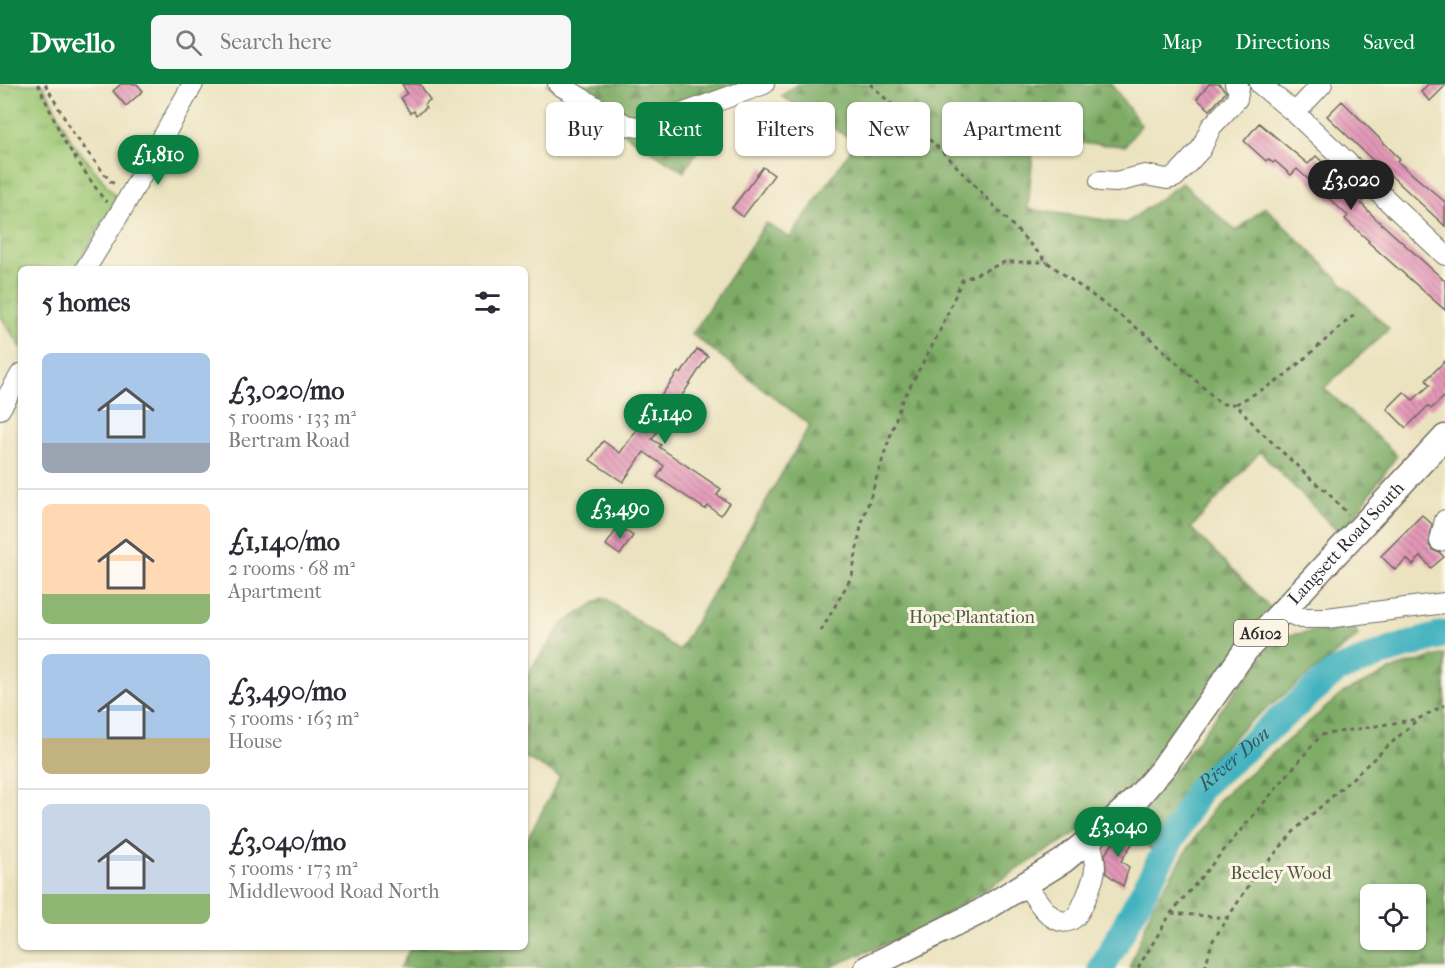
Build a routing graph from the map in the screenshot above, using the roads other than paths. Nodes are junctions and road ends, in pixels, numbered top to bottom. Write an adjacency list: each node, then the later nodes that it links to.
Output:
1 (193, 84): 10 (street)
2 (558, 84): 3 (street)
3 (764, 84)
4 (1235, 84): 8 (street)
5 (1260, 84): 7 (street)
6 (1322, 84): 7 (street)
7 (1295, 113): 9 (street)
8 (1100, 182)
9 (1445, 255)
10 (87, 266)
11 (18, 380): 12 (street)
12 (0, 409)
13 (1445, 437): 17 (main road, Langsett Road South / A6102)
14 (1445, 520): 15 (street)
15 (1440, 541)
16 (1445, 603): 17 (street)
17 (1284, 608): 18 (main road, Langsett Road South / A6102)
18 (1090, 840): 19 (main road, A6102); 19 (street)
19 (1026, 884): 20 (main road, A6102)
20 (867, 968)

